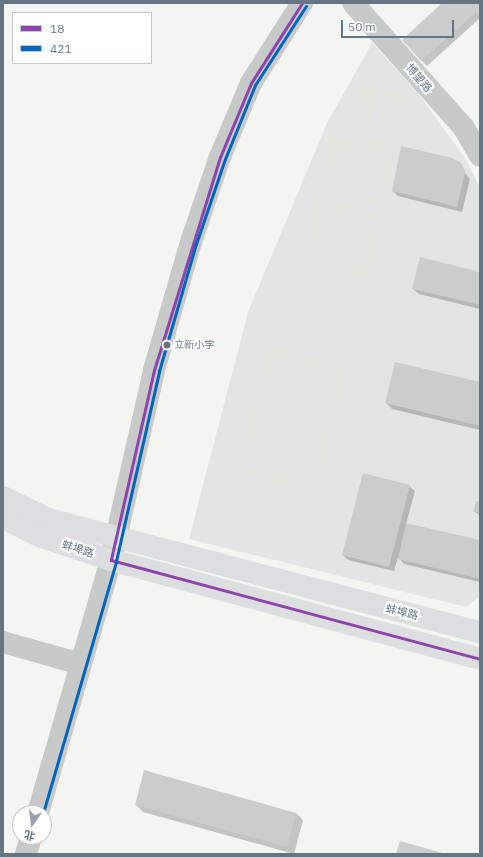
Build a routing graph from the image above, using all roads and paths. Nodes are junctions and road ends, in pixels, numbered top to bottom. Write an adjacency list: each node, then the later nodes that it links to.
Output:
1 (302, 3): 6 (street)
2 (353, 3): 3 (street, 博望路)
3 (480, 156)
4 (3, 497): 6 (main road, 蚌埠路)
5 (3, 518): 7 (main road, 蚌埠路)
6 (117, 538): 7 (street); 8 (main road, 蚌埠路)
7 (111, 560): 10 (main road, 蚌埠路); 11 (street)
8 (480, 632)
9 (3, 642): 11 (street)
10 (480, 660)
11 (81, 664): 12 (street)
12 (40, 805)

